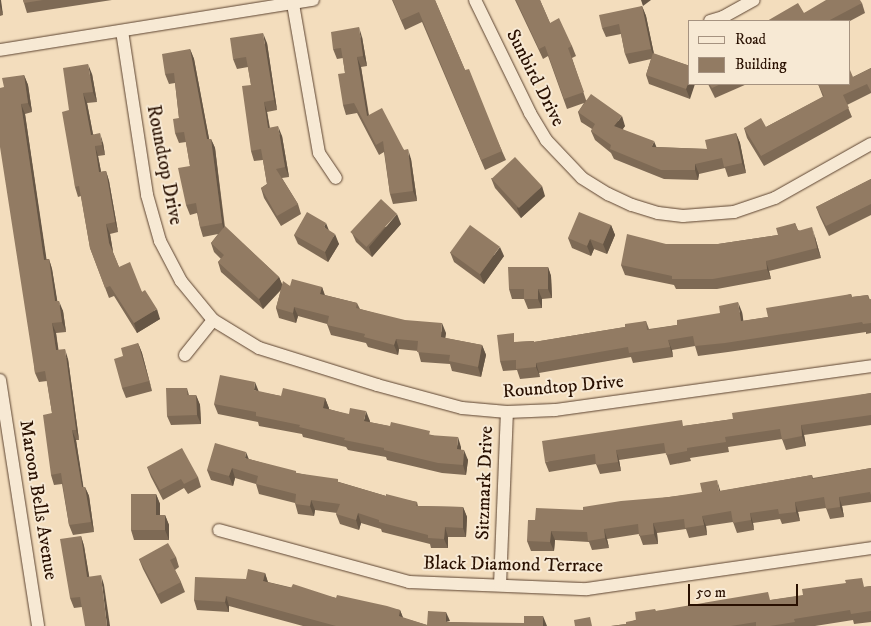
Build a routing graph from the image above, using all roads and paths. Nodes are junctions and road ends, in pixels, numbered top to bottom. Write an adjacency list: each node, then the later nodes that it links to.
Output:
1 (313, 0): 4 (street)
2 (475, 0): 8 (street, Sunbird Drive)
3 (754, 0): 5 (street)
4 (294, 4): 6 (street); 9 (street)
5 (714, 20)
6 (122, 31): 7 (street); 10 (street, Roundtop Drive)
7 (0, 50)
8 (871, 144)
9 (336, 178)
10 (213, 320): 11 (street); 14 (street, Roundtop Drive)
11 (185, 355)
12 (871, 366): 14 (street, Roundtop Drive)
13 (0, 380): 15 (street, Maroon Bells Avenue)
14 (507, 412): 18 (street, Sitzmark Drive)
15 (6, 454): 19 (street, Maroon Bells Avenue)
16 (220, 530): 18 (street, Black Diamond Terrace)
17 (871, 548): 18 (street, Black Diamond Terrace)
18 (500, 585)
19 (38, 626)

